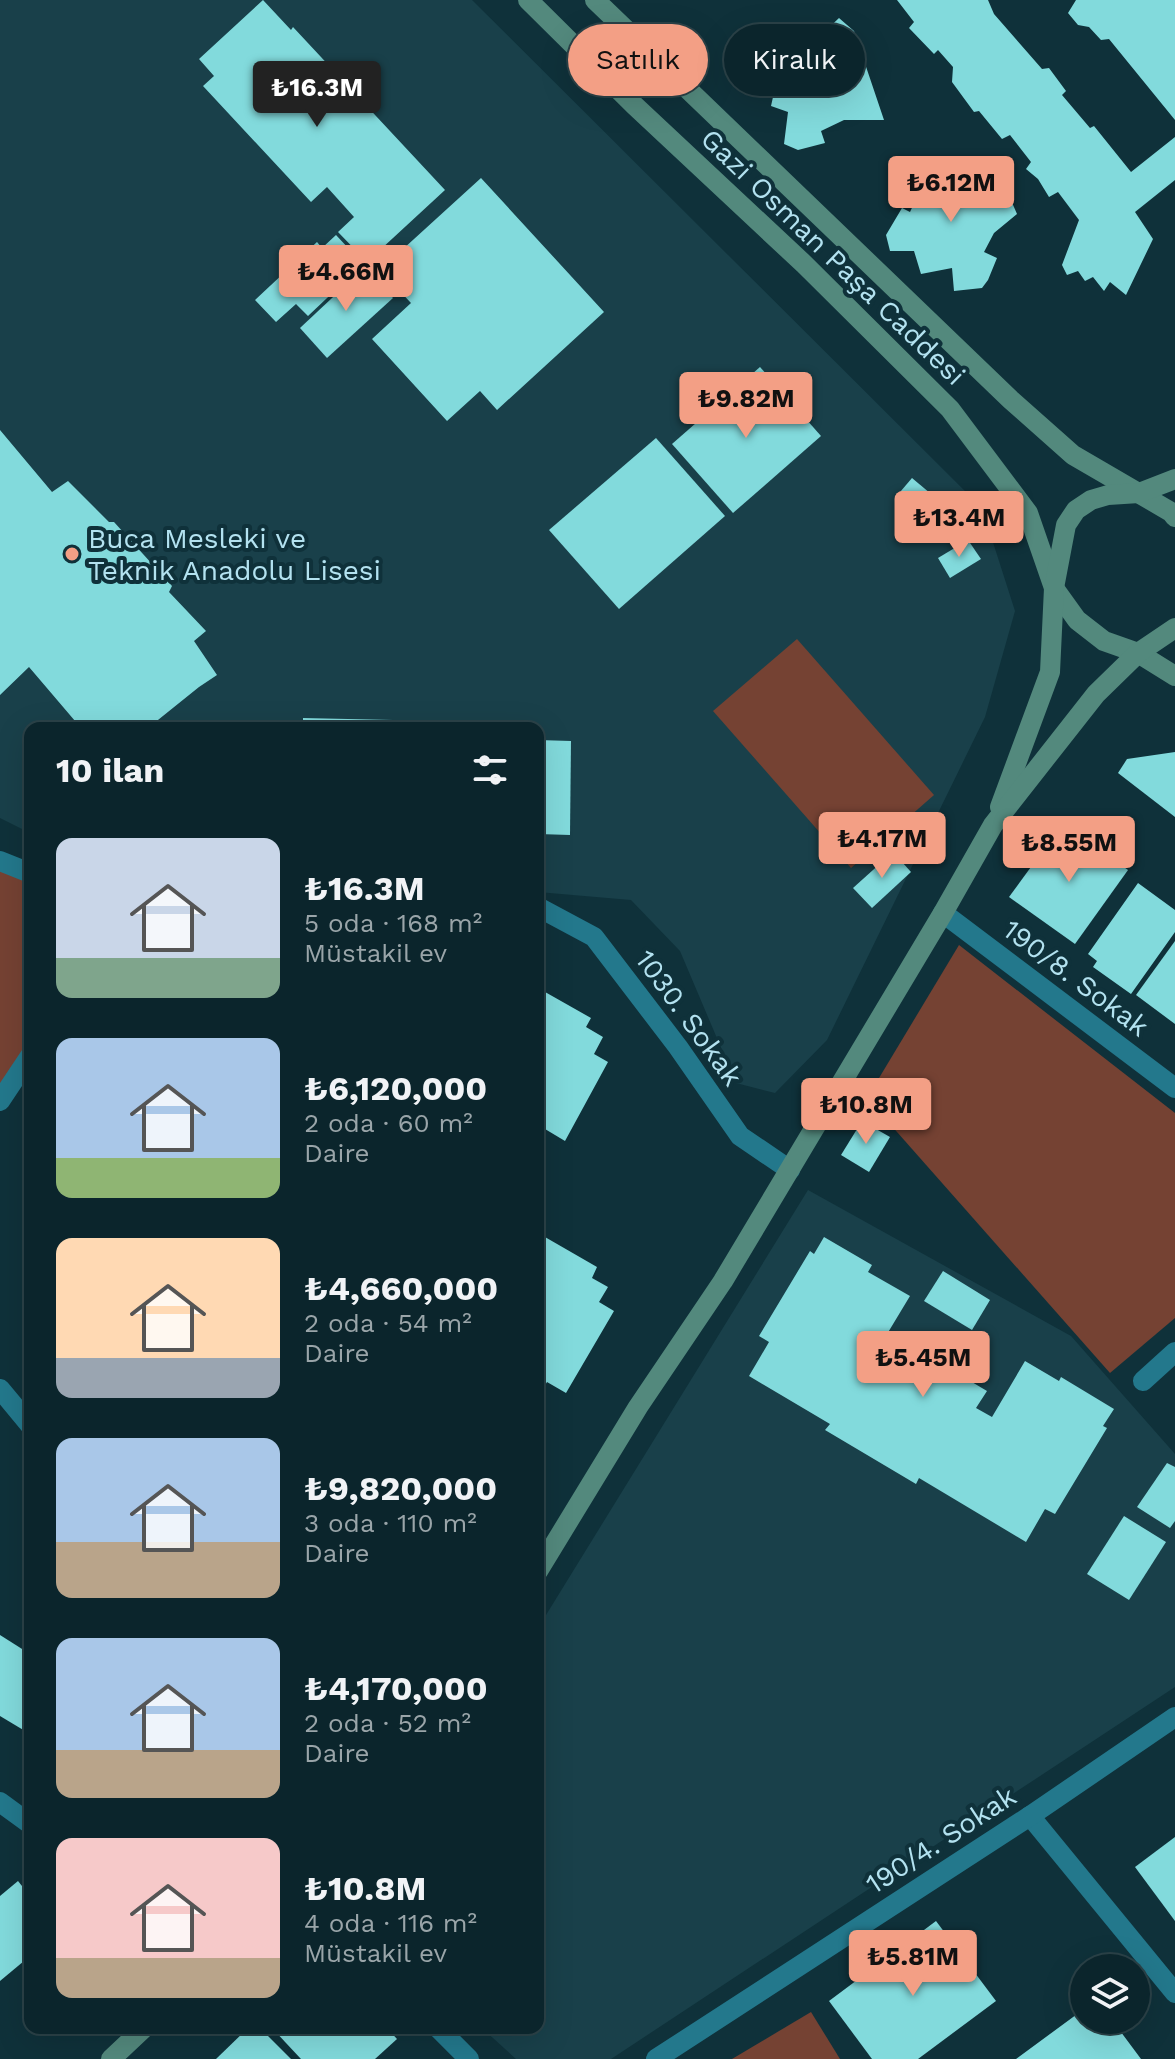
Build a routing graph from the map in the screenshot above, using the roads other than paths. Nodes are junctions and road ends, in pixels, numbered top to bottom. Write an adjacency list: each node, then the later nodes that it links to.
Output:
1 (528, 0): 6 (main road, Gazi Osman Paşa Caddesi)
2 (595, 0): 4 (main road, Gazi Osman Paşa Caddesi)
3 (1175, 479): 4 (main road)
4 (1139, 493): 5 (main road, Gazi Osman Paşa Caddesi); 6 (main road)
5 (1175, 517)
6 (1054, 588): 8 (main road); 10 (main road)
7 (1175, 628): 8 (main road)
8 (1138, 653): 9 (main road); 10 (main road)
9 (1175, 676)
10 (993, 825): 14 (main road)
11 (0, 861): 12 (street)
12 (24, 871)
13 (544, 910): 18 (street, 1030. Sokak)
14 (943, 913): 16 (street, 190/8. Sokak); 18 (main road)
15 (24, 1065): 17 (street)
16 (1175, 1088)
17 (0, 1101)
18 (790, 1170): 23 (main road)
19 (1175, 1352): 20 (street)
20 (1143, 1381)
21 (0, 1389): 22 (street)
22 (24, 1418)
23 (544, 1561)
24 (1175, 1717): 26 (street, 190/4. Sokak)
25 (0, 1802): 27 (street)
26 (1030, 1816): 28 (street); 33 (street, 190/4. Sokak)
27 (24, 1820)
28 (1175, 1993)
29 (138, 2034): 31 (main road)
30 (444, 2034): 32 (street)
31 (111, 2059)
32 (469, 2059)
33 (656, 2059)

